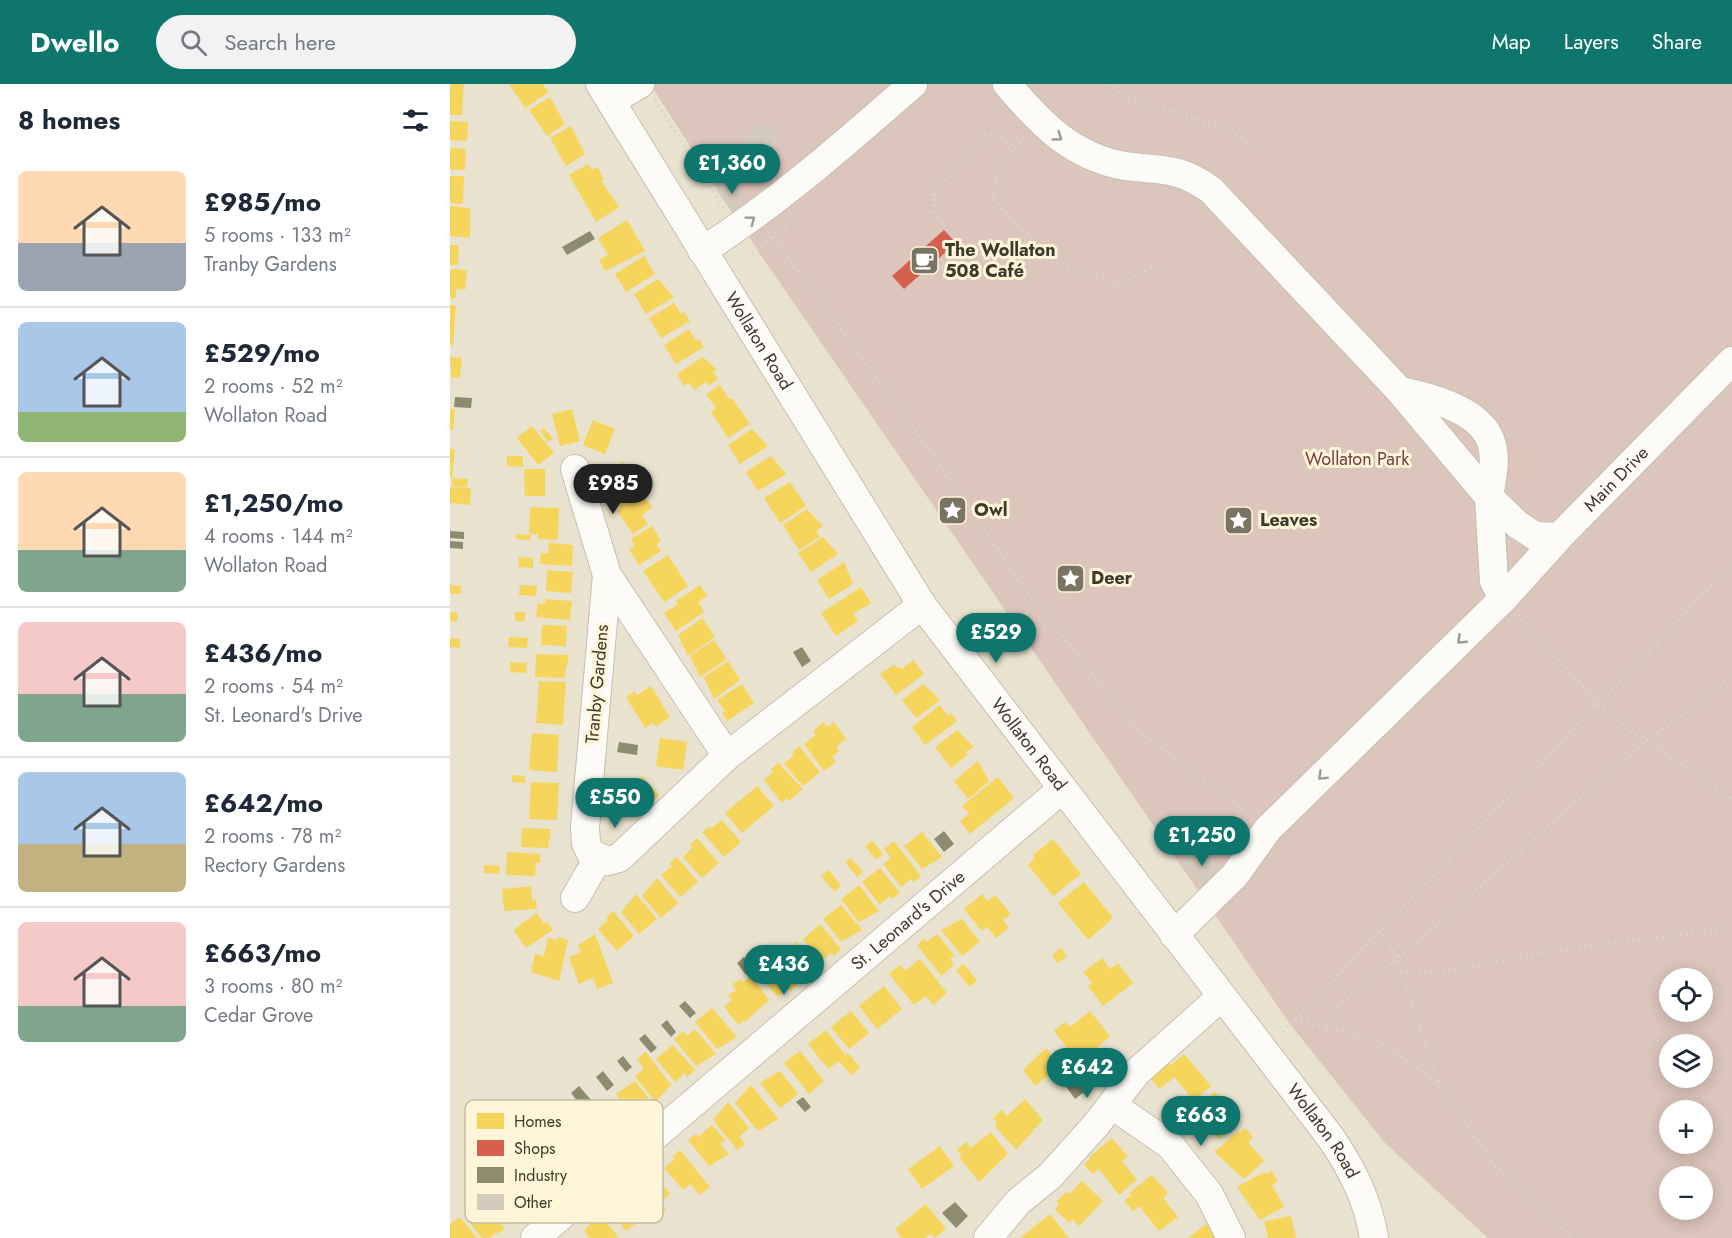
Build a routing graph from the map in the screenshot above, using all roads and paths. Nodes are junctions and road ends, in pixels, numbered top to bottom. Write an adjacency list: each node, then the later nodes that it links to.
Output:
1 (913, 84): 10 (street, one-way to 1)
2 (1109, 84): 8 (path)
3 (646, 89): 5 (street); 10 (path)
4 (1012, 90): 6 (street)
5 (605, 93): 15 (street, Wollaton Road)
6 (1038, 122): 7 (path); 21 (street, one-way to 21)
7 (1015, 147): 9 (path); 12 (path)
8 (1252, 148)
9 (945, 227)
10 (736, 229): 15 (street)
11 (773, 237): 35 (path)
12 (1028, 237): 17 (path); 18 (path)
13 (958, 248): 17 (path)
14 (758, 250): 16 (path)
15 (702, 251): 28 (street, Wollaton Road)
16 (753, 254)
17 (994, 255): 19 (path)
18 (1157, 264)
19 (936, 265)
20 (1732, 361): 24 (street, Main Drive)
21 (1400, 391): 23 (street); 23 (street)
22 (575, 469): 26 (street, Tranby Gardens)
23 (1489, 497): 24 (street); 27 (street)
24 (1559, 537): 27 (street, Main Drive)
25 (1732, 564): 30 (path)
26 (606, 575): 32 (street, Tranby Gardens); 36 (street, Tranby Gardens)
27 (1503, 599): 30 (path); 35 (street, Main Drive, one-way to 35)
28 (922, 605): 32 (street); 33 (street, Wollaton Road)
29 (1732, 676): 31 (path)
30 (1599, 704): 31 (path); 39 (path)
31 (1646, 741): 34 (path); 41 (path)
32 (728, 756): 36 (street)
33 (1062, 789): 40 (street, Wollaton Road); 49 (street, St. Leonard's Drive)
34 (1732, 798)
35 (1268, 829): 40 (street, Main Drive)
36 (599, 857): 37 (street)
37 (575, 898)
38 (1732, 927): 42 (path)
39 (1382, 929): 41 (path); 44 (path)
40 (1174, 934): 43 (street, Wollaton Road)
41 (1397, 959): 42 (path); 45 (path)
42 (1401, 972): 47 (path)
43 (1222, 996): 48 (street); 54 (street, Wollaton Road)
44 (1295, 1019): 45 (path); 46 (path)
45 (1326, 1027): 47 (path)
46 (1283, 1032)
47 (1440, 1086): 55 (path)
48 (1112, 1105): 52 (street); 53 (street)
49 (663, 1129)
50 (553, 1223): 51 (street, St. Leonard's Drive)
51 (535, 1238)
52 (988, 1238)
53 (1231, 1238)
54 (1374, 1238)
55 (1572, 1238)

